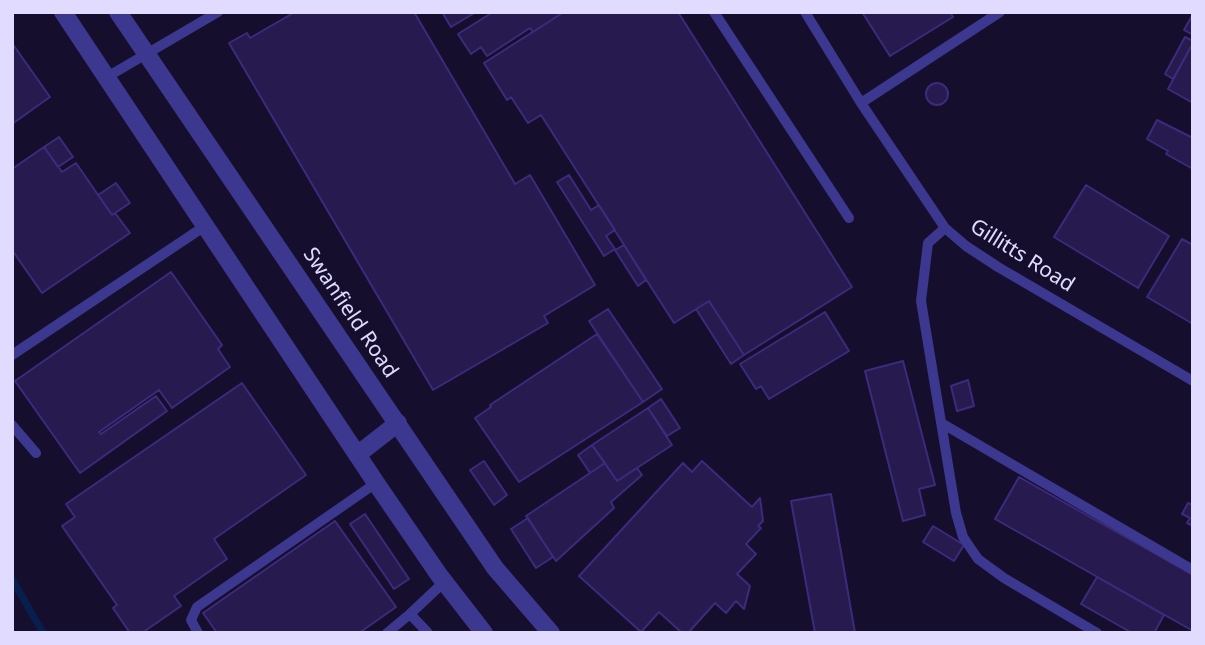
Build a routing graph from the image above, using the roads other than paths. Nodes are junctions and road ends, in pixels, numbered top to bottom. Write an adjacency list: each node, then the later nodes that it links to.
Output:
1 (63, 12): 8 (street)
2 (118, 12): 7 (street, Swanfield Road)
3 (714, 12): 10 (lane)
4 (804, 12): 9 (lane, Gillitts Road)
5 (1000, 12): 9 (lane)
6 (217, 13): 7 (lane)
7 (146, 54): 8 (lane); 15 (street, Swanfield Road)
8 (107, 77): 11 (street)
9 (861, 103): 12 (lane, Gillitts Road)
10 (849, 218)
11 (205, 226): 13 (lane); 19 (street)
12 (945, 228): 14 (lane, Gillitts Road); 16 (lane)
13 (12, 355)
14 (1193, 381)
15 (398, 423): 19 (street); 28 (street, Swanfield Road)
16 (943, 424): 21 (lane); 29 (lane)
17 (12, 425): 18 (lane)
18 (36, 453)
19 (357, 455): 20 (street)
20 (376, 483): 22 (street); 24 (lane)
21 (1193, 570)
22 (444, 582): 23 (lane); 27 (street)
23 (410, 614): 25 (lane); 26 (lane)
24 (198, 633)
25 (387, 633)
26 (428, 633)
27 (484, 633)
28 (551, 633)
29 (1097, 633)

